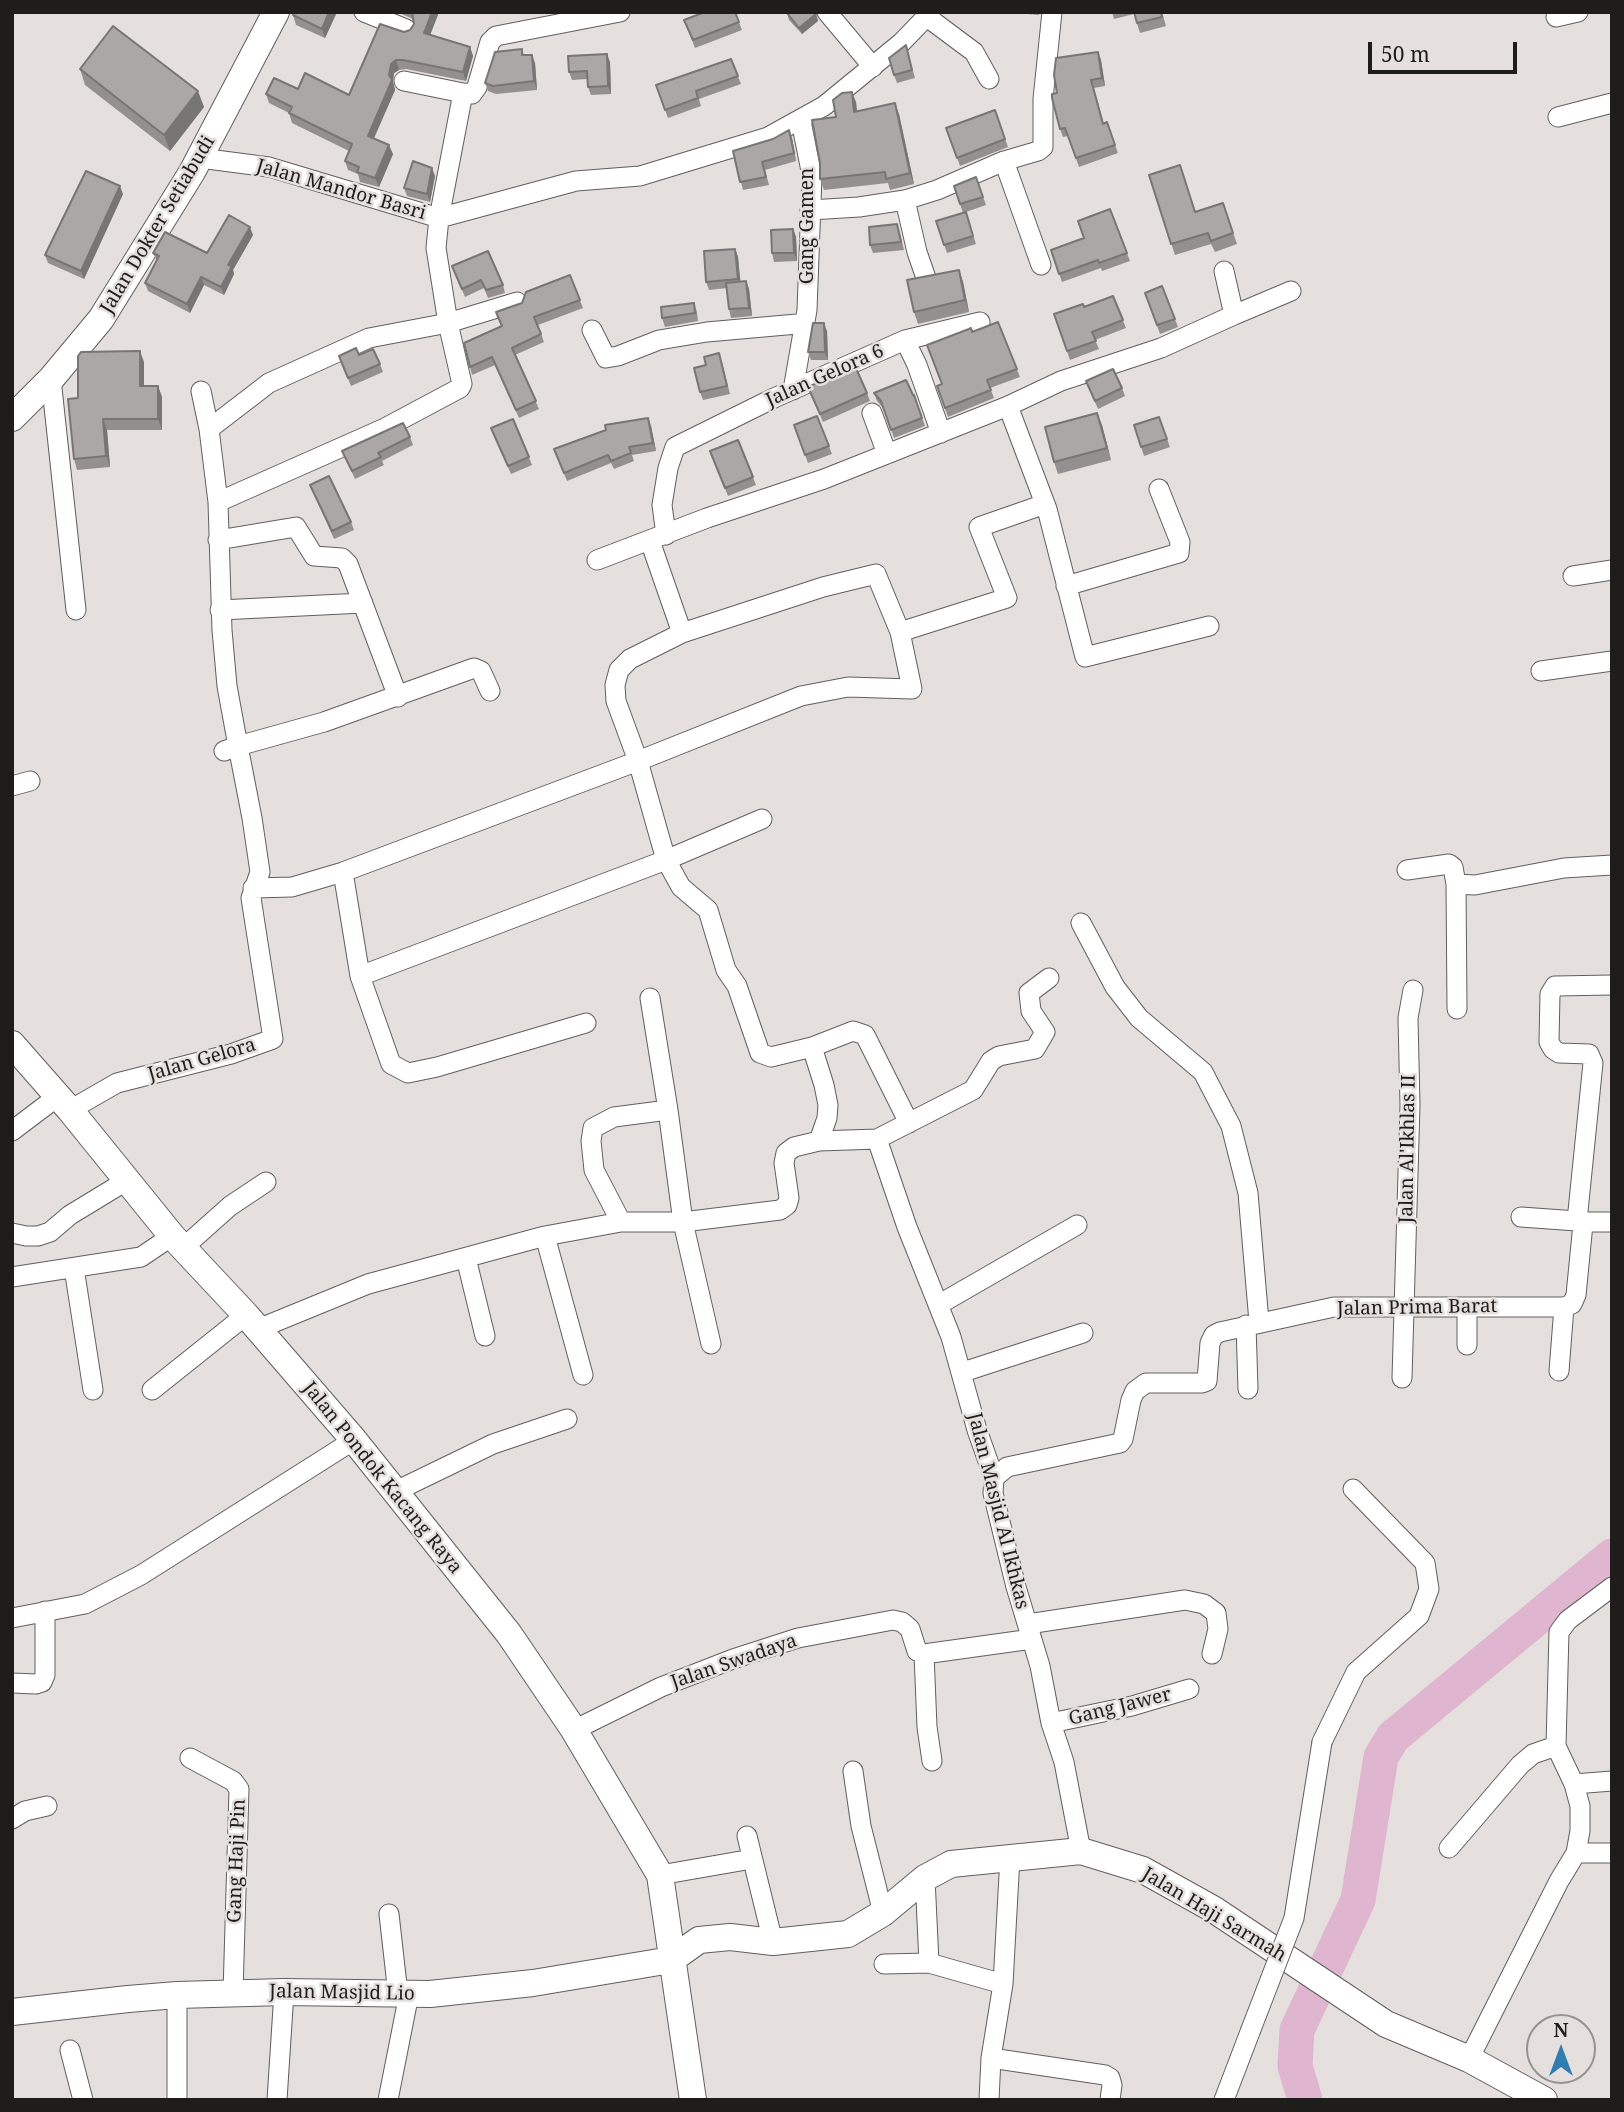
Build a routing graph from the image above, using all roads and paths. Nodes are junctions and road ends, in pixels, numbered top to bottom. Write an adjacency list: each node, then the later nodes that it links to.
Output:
1 (276, 12): 17 (street, Jalan Dokter Setiabudi)
2 (363, 12): 9 (street)
3 (620, 12): 13 (street)
4 (827, 12): 10 (street)
5 (1052, 12): 18 (street)
6 (1578, 12): 8 (street)
7 (929, 14): 10 (street); 11 (street)
8 (1556, 17)
9 (406, 29)
10 (873, 66): 16 (street)
11 (989, 79)
12 (404, 81): 13 (street)
13 (463, 93): 21 (street)
14 (1612, 103): 15 (street)
15 (1558, 117)
16 (802, 121): 20 (street, Gang Gamen); 21 (street)
17 (200, 158): 21 (street, Jalan Mandor Basri); 33 (street, Jalan Dokter Setiabudi)
18 (1004, 161): 19 (street); 22 (street)
19 (905, 200): 20 (street); 24 (street)
20 (810, 210): 31 (street, Gang Gamen)
21 (439, 218): 29 (street)
22 (1041, 265)
23 (1224, 271): 27 (street)
24 (926, 278)
25 (1291, 291): 27 (street)
26 (517, 302): 29 (street)
27 (1234, 315): 36 (street)
28 (980, 322): 32 (street, Jalan Gelora 6)
29 (448, 323): 39 (street); 43 (street)
30 (593, 330): 31 (street)
31 (803, 330): 34 (street, Gang Gamen)
32 (905, 341): 34 (street, Jalan Gelora 6); 40 (street)
33 (51, 379): 38 (street, Jalan Dokter Setiabudi); 52 (street)
34 (793, 390): 45 (street, Jalan Gelora 6)
35 (201, 391): 39 (street)
36 (1008, 406): 40 (street); 44 (street)
37 (872, 413): 41 (street)
38 (12, 418)
39 (209, 429): 43 (street)
40 (941, 433): 41 (street)
41 (887, 454): 45 (street)
42 (1160, 489): 50 (street)
43 (218, 502): 46 (street)
44 (1045, 504): 50 (street); 55 (street)
45 (658, 538): 47 (street); 56 (street)
46 (218, 540): 51 (street); 53 (street)
47 (597, 560)
48 (1612, 570): 49 (street)
49 (1573, 576)
50 (1066, 586): 54 (street)
51 (363, 603): 53 (street); 60 (street)
52 (76, 610)
53 (220, 610): 61 (street)
54 (1209, 626)
55 (901, 632): 56 (street); 62 (street)
56 (682, 634): 62 (street)
57 (1612, 661): 58 (street)
58 (1541, 671)
59 (491, 691): 60 (street)
60 (398, 697): 61 (street)
61 (231, 748): 69 (street)
62 (638, 761): 64 (street); 67 (street)
63 (762, 819): 64 (street)
64 (666, 860): 71 (street); 79 (street)
65 (1612, 865): 68 (street)
66 (1407, 870): 68 (street)
67 (343, 872): 69 (street); 71 (street)
68 (1456, 884): 76 (street)
69 (253, 888): 80 (street, Jalan Gelora)
70 (1082, 923): 105 (street)
71 (360, 976): 77 (street)
72 (1049, 978): 82 (street)
73 (1612, 985): 92 (street)
74 (1413, 990): 103 (street, Jalan Al'Ikhlas II)
75 (650, 998): 81 (street)
76 (1457, 1009)
77 (586, 1023)
78 (12, 1044): 80 (street, Jalan Pondok Kacang Raya)
79 (812, 1047): 82 (street); 85 (street)
80 (63, 1103): 83 (street); 86 (street, Jalan Pondok Kacang Raya)
81 (668, 1110): 90 (street); 91 (street)
82 (909, 1123): 84 (street)
83 (12, 1131)
84 (877, 1139): 85 (street); 100 (street, Jalan Masjid Al Ikhkas)
85 (818, 1141): 91 (street)
86 (125, 1181): 94 (street); 96 (street, Jalan Pondok Kacang Raya)
87 (266, 1182): 96 (street)
88 (1521, 1217): 92 (street)
89 (1612, 1222): 92 (street)
90 (621, 1223): 91 (street); 95 (street)
91 (683, 1223): 108 (street)
92 (1580, 1223): 102 (street)
93 (1077, 1225): 100 (street)
94 (12, 1233)
95 (545, 1236): 97 (street); 112 (street)
96 (178, 1242): 98 (street); 104 (street, Jalan Pondok Kacang Raya)
97 (466, 1258): 104 (street); 107 (street)
98 (74, 1268): 99 (street); 115 (street)
99 (12, 1278)
100 (938, 1305): 111 (street, Jalan Masjid Al Ikhkas)
101 (1468, 1307): 102 (street, Jalan Prima Barat); 103 (street, Jalan Prima Barat); 109 (street)
102 (1564, 1307): 110 (street)
103 (1405, 1308): 105 (street, Jalan Prima Barat); 113 (street, Jalan Al'Ikhlas II)
104 (252, 1322): 116 (street); 118 (street, Jalan Pondok Kacang Raya)
105 (1252, 1324): 114 (street); 119 (street, Jalan Prima Barat)
106 (1083, 1333): 111 (street)
107 (485, 1336)
108 (711, 1345)
109 (1467, 1345)
110 (1559, 1371)
111 (963, 1372): 119 (street, Jalan Masjid Al Ikhkas)
112 (583, 1375)
113 (1402, 1378)
114 (1248, 1389)
115 (93, 1390)
116 (152, 1390)
117 (567, 1419): 121 (street)
118 (354, 1440): 121 (street, Jalan Pondok Kacang Raya); 123 (street)
119 (994, 1478): 125 (street, Jalan Masjid Al Ikhkas)
120 (1353, 1489): 171 (street, bridge)
121 (394, 1492): 131 (street, Jalan Pondok Kacang Raya)
122 (1612, 1587): 132 (street)
123 (45, 1611): 124 (street); 128 (street)
124 (12, 1618)
125 (1030, 1632): 126 (street); 127 (street); 130 (street, Jalan Masjid Al Ikhkas)
126 (924, 1654): 131 (street, Jalan Swadaya); 134 (street)
127 (1212, 1654)
128 (12, 1683)
129 (1189, 1689): 130 (street, Gang Jawer)
130 (1051, 1723): 142 (street, Jalan Masjid Al Ikhkas)
131 (574, 1730): 147 (street, Jalan Pondok Kacang Raya)
132 (1556, 1746): 137 (street); 141 (street)
133 (190, 1758): 157 (street, Gang Haji Pin)
134 (932, 1761)
135 (853, 1771): 149 (street)
136 (1612, 1781): 137 (street)
137 (1574, 1784): 143 (street)
138 (47, 1805): 139 (street)
139 (12, 1819)
140 (747, 1836): 146 (street)
141 (1449, 1848)
142 (1081, 1851): 145 (street, Jalan Haji Sarmah); 163 (street, Jalan Haji Sarmah)
143 (1576, 1853): 144 (street); 163 (street)
144 (1612, 1853)
145 (1010, 1857): 148 (street, Jalan Haji Sarmah); 155 (street)
146 (752, 1859): 147 (street); 151 (street)
147 (660, 1875): 152 (street, Jalan Pondok Kacang Raya)
148 (925, 1878): 149 (street, Jalan Haji Sarmah); 153 (street)
149 (883, 1913): 151 (street, Jalan Haji Sarmah)
150 (389, 1914): 158 (street)
151 (773, 1942): 152 (street, Jalan Haji Sarmah)
152 (671, 1960): 158 (street, Jalan Masjid Lio); 168 (street, Jalan Pondok Kacang Raya)
153 (929, 1963): 154 (street); 155 (street)
154 (884, 1964)
155 (1003, 1984): 162 (street)
156 (284, 1992): 157 (street, Jalan Masjid Lio); 158 (street, Jalan Masjid Lio); 166 (street)
157 (233, 1993): 159 (street, Jalan Masjid Lio)
158 (403, 1994): 167 (street)
159 (177, 1995): 160 (street, Jalan Masjid Lio); 165 (street)
160 (12, 2012)
161 (70, 2050): 164 (street)
162 (991, 2058): 169 (street); 170 (street)
163 (1469, 2059): 172 (street, Jalan Haji Sarmah)
164 (83, 2100)
165 (177, 2100)
166 (276, 2100)
167 (388, 2100)
168 (692, 2100)
169 (989, 2100)
170 (1110, 2100)
171 (1224, 2100)
172 (1544, 2100)

